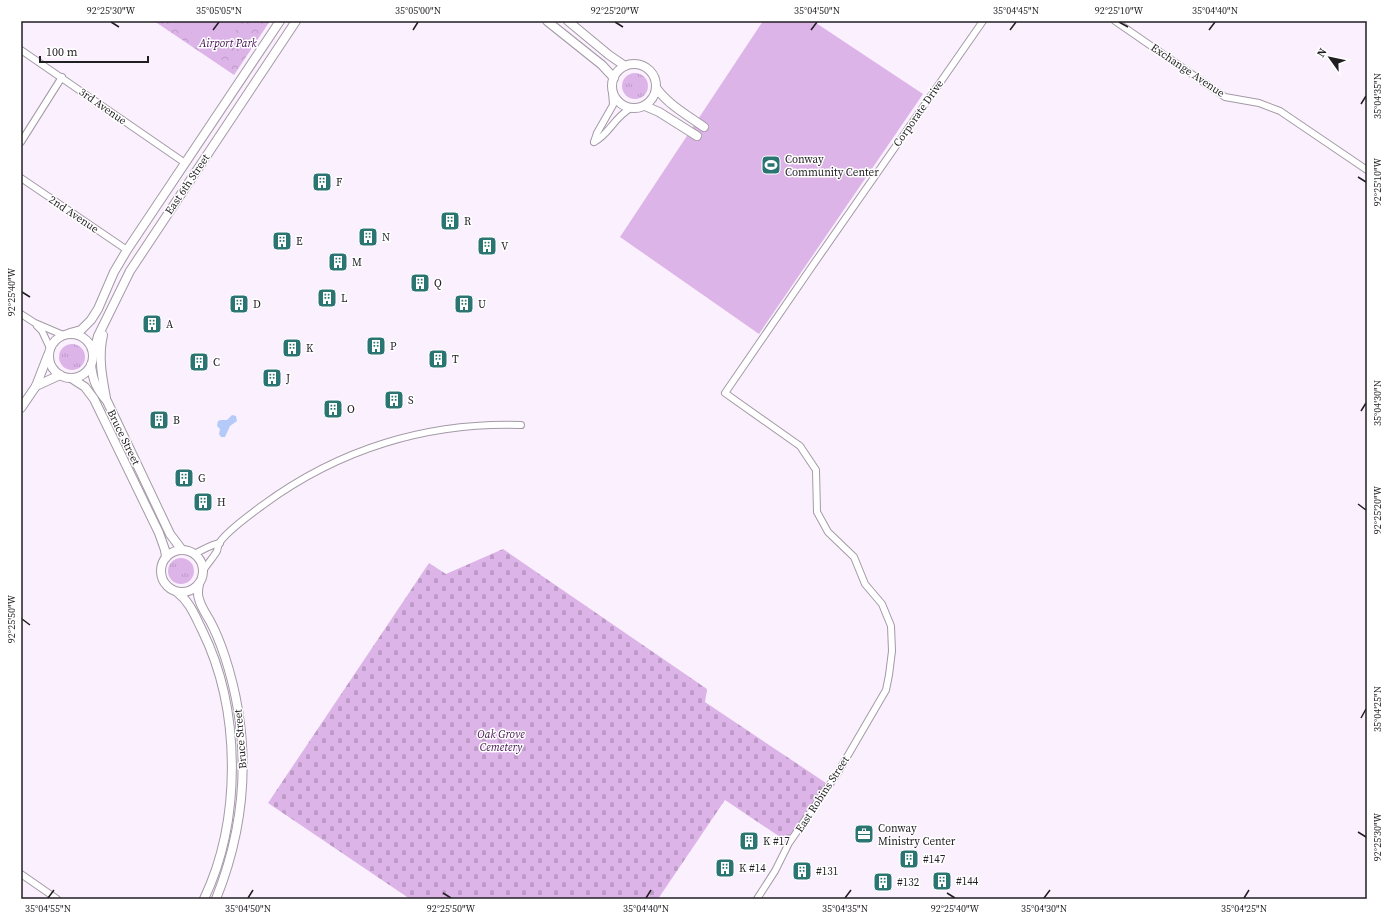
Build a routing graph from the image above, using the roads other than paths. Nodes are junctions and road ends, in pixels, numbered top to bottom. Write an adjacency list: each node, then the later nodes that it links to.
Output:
1 (280, 21): 18 (street, East 6th Street)
2 (296, 21): 23 (street, East 6th Street)
3 (547, 21): 10 (street)
4 (568, 21): 8 (street)
5 (983, 21): 42 (street, Corporate Drive)
6 (1116, 21): 19 (street, Exchange Avenue)
7 (21, 50): 9 (street, 3rd Avenue)
8 (625, 66): 10 (street); 11 (street)
9 (62, 77): 17 (street); 18 (street, 3rd Avenue)
10 (614, 78): 12 (street)
11 (657, 89): 13 (street); 15 (street)
12 (612, 91): 14 (street); 14 (street)
13 (645, 106): 14 (street); 16 (street)
14 (631, 108)
15 (704, 127)
16 (697, 136)
17 (21, 142)
18 (185, 163): 21 (street, East 6th Street)
19 (1367, 170)
20 (21, 178): 21 (street, 2nd Avenue)
21 (127, 250): 25 (street, East 6th Street)
22 (21, 314): 24 (street)
23 (107, 317): 27 (street, East 6th Street); 32 (street)
24 (35, 323): 25 (street); 26 (street)
25 (66, 334): 26 (street); 27 (street)
26 (49, 350): 29 (street); 31 (street)
27 (93, 355): 28 (street)
28 (91, 365): 30 (street); 32 (street, Bruce Street)
29 (60, 375): 30 (street); 31 (street)
30 (71, 378): 38 (street, Bruce Street)
31 (36, 386): 33 (street)
32 (107, 401): 36 (street, Bruce Street)
33 (21, 408)
34 (521, 425): 35 (street)
35 (220, 543): 37 (street); 39 (street)
36 (182, 550): 37 (street); 38 (street)
37 (194, 554): 39 (street)
38 (166, 557): 41 (street)
39 (203, 571): 40 (street)
40 (199, 584): 41 (street); 44 (street, Bruce Street)
41 (177, 592): 43 (street, Bruce Street)
42 (886, 690): 50 (street, East Robins Street)
43 (231, 786): 44 (street); 45 (street, Bruce Street)
44 (239, 823): 45 (street); 49 (street, Bruce Street)
45 (217, 866): 48 (street, Bruce Street)
46 (21, 874): 47 (street)
47 (57, 899)
48 (204, 899)
49 (216, 899)
50 (757, 899)

